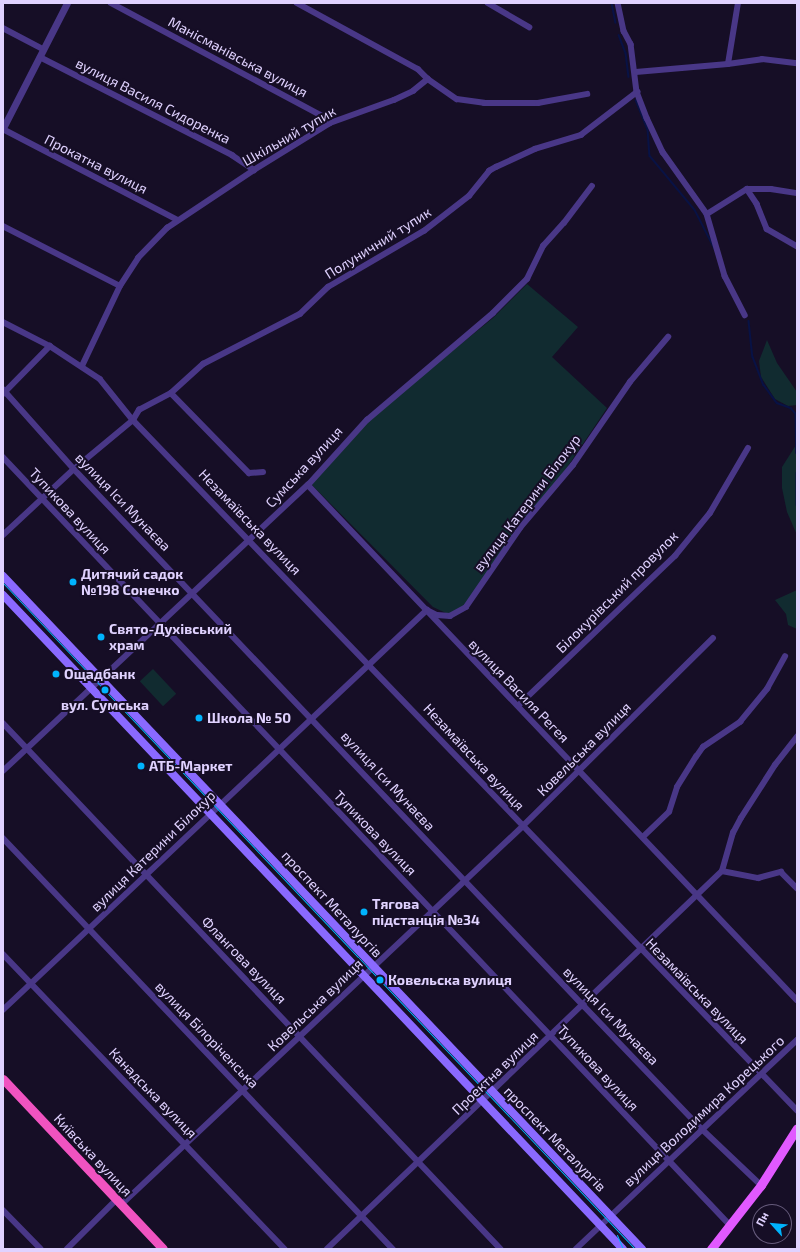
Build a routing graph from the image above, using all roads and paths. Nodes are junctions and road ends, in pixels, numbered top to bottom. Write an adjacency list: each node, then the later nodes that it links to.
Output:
1 (67, 3): 11 (street)
2 (111, 3): 19 (street, Манісманівська вулиця)
3 (297, 3): 16 (street)
4 (488, 3): 8 (street)
5 (501, 3): 8 (street)
6 (618, 3): 15 (street)
7 (738, 3): 14 (street)
8 (503, 11): 9 (street)
9 (529, 27)
10 (3, 28): 11 (street)
11 (43, 49): 12 (street)
12 (40, 57): 20 (street); 21 (street, вулиця Василя Сидоренка)
13 (797, 63): 14 (street)
14 (728, 64): 15 (street)
15 (636, 72): 17 (street)
16 (428, 79): 18 (street); 19 (street, Шкільний тупик)
17 (637, 92): 25 (street); 36 (street, Полуничний тупик)
18 (587, 94)
19 (330, 124): 21 (street, Шкільний тупик)
20 (3, 128): 26 (street, Прокатна вулиця)
21 (254, 170): 26 (street, Шкільний тупик)
22 (592, 186): 42 (street, Сумська вулиця)
23 (747, 190): 24 (street); 25 (street); 28 (street)
24 (797, 193)
25 (706, 214): 30 (street)
26 (178, 220): 29 (street, Шкільний тупик)
27 (3, 226): 29 (street)
28 (797, 246)
29 (120, 286): 34 (street, Шкільний тупик)
30 (745, 315)
31 (3, 322): 33 (street, Незамаївська вулиця)
32 (668, 337): 49 (street, вулиця Катерини Білокур)
33 (50, 346): 34 (street, Незамаївська вулиця); 35 (street)
34 (82, 366): 37 (street, Незамаївська вулиця)
35 (3, 392): 40 (street, вулиця Іси Мунаєва)
36 (171, 393): 37 (street, Полуничний тупик); 41 (street)
37 (133, 420): 40 (street, Полуничний тупик); 45 (street, Незамаївська вулиця)
38 (748, 448): 56 (street, Білокурівський провулок)
39 (3, 458): 43 (street, Тупикова вулиця)
40 (74, 469): 43 (street, Полуничний тупик); 47 (street, вулиця Іси Мунаєва)
41 (262, 472)
42 (308, 485): 45 (street, Сумська вулиця); 49 (street, вулиця Василя Регея)
43 (42, 499): 44 (street, Полуничний тупик); 50 (street, Тупикова вулиця)
44 (3, 535)
45 (250, 539): 47 (street, Сумська вулиця); 53 (street, Незамаївська вулиця)
46 (3, 576): 54 (main road, проспект Металургів)
47 (192, 591): 50 (street, Сумська вулиця); 57 (street, вулиця Іси Мунаєва)
48 (3, 595): 55 (main road, проспект Металургів)
49 (426, 610): 53 (street, вулиця Катерини Білокур); 56 (street, вулиця Василя Регея)
50 (160, 621): 54 (street, Сумська вулиця); 61 (street, Тупикова вулиця)
51 (713, 638): 63 (street, Ковельська вулиця)
52 (785, 657): 67 (street)
53 (369, 664): 57 (street, вулиця Катерини Білокур); 66 (street, Незамаївська вулиця)
54 (100, 678): 55 (street, Сумська вулиця); 64 (main road, проспект Металургів)
55 (90, 687): 60 (street, Сумська вулиця); 65 (main road, проспект Металургів)
56 (519, 706): 63 (street, вулиця Василя Регея)
57 (312, 718): 61 (street, вулиця Катерини Білокур); 71 (street, вулиця Іси Мунаєва)
58 (3, 723): 60 (street, Флангова вулиця)
59 (797, 738): 69 (street)
60 (27, 748): 62 (street, Сумська вулиця); 70 (street, Флангова вулиця)
61 (278, 749): 64 (street, вулиця Катерини Білокур); 74 (street, Тупикова вулиця)
62 (3, 771)
63 (579, 771): 66 (street, Ковельська вулиця); 67 (street, вулиця Василя Регея)
64 (219, 804): 65 (street, вулиця Катерини Білокур); 78 (main road, проспект Металургів)
65 (210, 813): 70 (street, вулиця Катерини Білокур); 79 (main road, проспект Металургів)
66 (523, 826): 71 (street, Ковельська вулиця); 76 (street, Незамаївська вулиця)
67 (643, 837): 73 (street, вулиця Василя Регея)
68 (3, 838): 75 (street, вулиця Білоріченська)
69 (722, 871): 72 (street); 73 (street, Проектна вулиця)
70 (146, 875): 75 (street, вулиця Катерини Білокур); 84 (street, Флангова вулиця)
71 (465, 880): 74 (street, Ковельська вулиця); 82 (street, вулиця Іси Мунаєва)
72 (797, 888)
73 (697, 895): 76 (street, Проектна вулиця); 81 (street, вулиця Василя Регея)
74 (432, 911): 78 (street, Ковельська вулиця); 85 (street, Тупикова вулиця)
75 (89, 929): 80 (street, вулиця Катерини Білокур); 89 (street, вулиця Білоріченська)
76 (641, 950): 82 (street, Проектна вулиця); 87 (street, Незамаївська вулиця)
77 (3, 954): 80 (street, Канадська вулиця)
78 (372, 966): 79 (street, Ковельська вулиця); 90 (main road, проспект Металургів)
79 (364, 974): 84 (street, Ковельська вулиця); 91 (main road, проспект Металургів)
80 (31, 984): 83 (street, вулиця Катерини Білокур); 95 (street, Канадська вулиця)
81 (797, 1000)
82 (584, 1006): 85 (street, Проектна вулиця); 93 (street, вулиця Іси Мунаєва)
83 (3, 1010)
84 (300, 1036): 89 (street, Ковельська вулиця); 97 (street, Флангова вулиця)
85 (551, 1036): 90 (street, Проектна вулиця); 96 (street, Тупикова вулиця)
86 (797, 1040): 87 (street, вулиця Володимира Корецького)
87 (759, 1073): 92 (street, Незамаївська вулиця); 93 (street, вулиця Володимира Корецького)
88 (3, 1079): 99 (highway, Київська вулиця)
89 (243, 1090): 95 (street, Ковельська вулиця); 101 (street, вулиця Білоріченська)
90 (492, 1092): 91 (street, Проектна вулиця); 102 (main road, проспект Металургів)
91 (483, 1101): 97 (street, Проектна вулиця); 103 (main road, проспект Металургів)
92 (797, 1110)
93 (702, 1128): 96 (street, вулиця Володимира Корецького); 98 (street, вулиця Іси Мунаєва)
94 (797, 1128): 98 (main road)
95 (185, 1145): 99 (street, Ковельська вулиця); 108 (street, Канадська вулиця)
96 (669, 1160): 102 (street, вулиця Володимира Корецького); 104 (street, Тупикова вулиця)
97 (419, 1162): 101 (street, Проектна вулиця); 111 (street, Флангова вулиця)
98 (761, 1185): 104 (main road)
99 (119, 1202): 106 (street, Ковельська вулиця); 107 (highway, Київська вулиця)
100 (3, 1210): 105 (street)
101 (362, 1216): 109 (street, Проектна вулиця); 110 (street, вулиця Білоріченська)
102 (610, 1216): 103 (street, вулиця Володимира Корецького); 114 (main road, проспект Металургів)
103 (601, 1225): 112 (street, вулиця Володимира Корецького); 113 (main road, проспект Металургів)
104 (730, 1225): 115 (main road)
105 (40, 1249)
106 (67, 1249)
107 (163, 1249)
108 (285, 1249)
109 (327, 1249)
110 (393, 1249)
111 (501, 1249)
112 (576, 1249)
113 (623, 1249)
114 (642, 1249)
115 (711, 1249)

